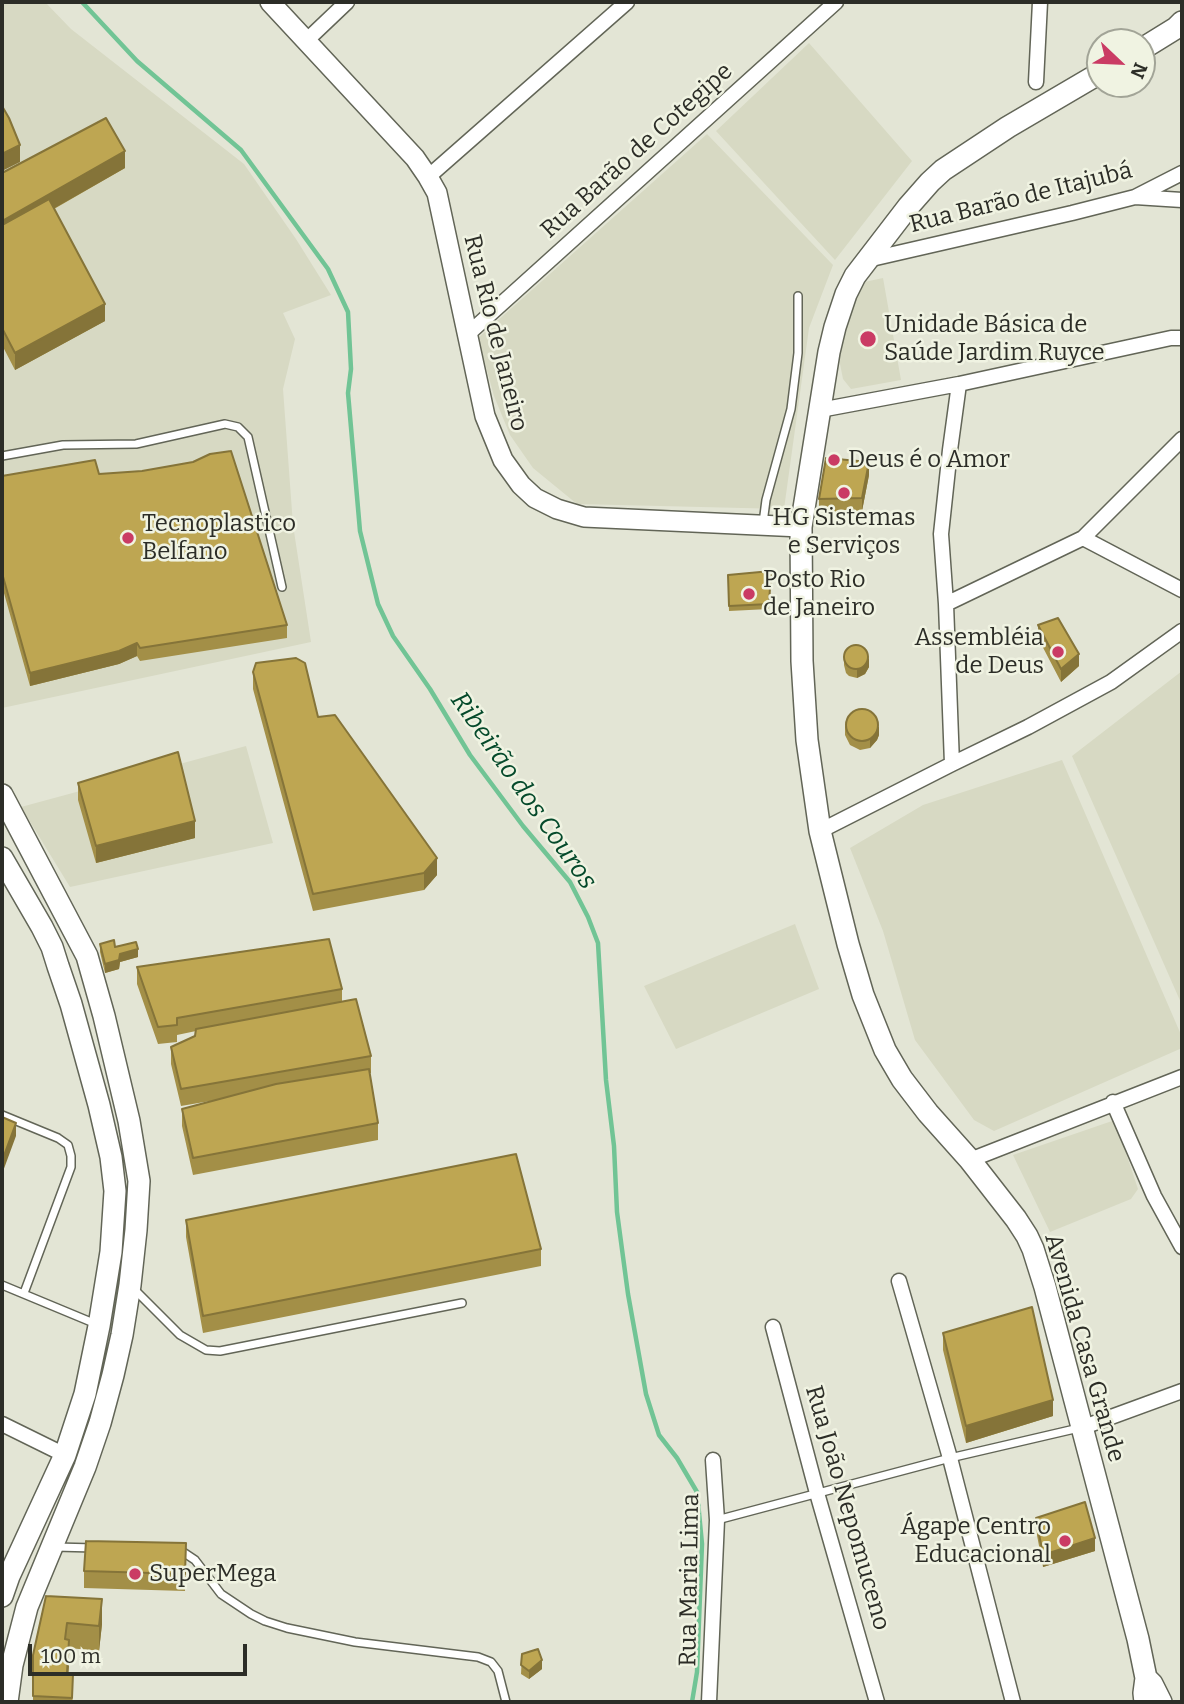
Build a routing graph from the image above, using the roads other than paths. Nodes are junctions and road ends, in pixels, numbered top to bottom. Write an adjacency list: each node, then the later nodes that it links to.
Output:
1 (270, 2): 8 (street, Rua Rio de Janeiro)
2 (347, 2): 8 (street)
3 (627, 2): 12 (street)
4 (836, 2): 17 (street, Rua Barão de Cotegipe)
5 (1040, 2): 10 (street)
6 (1182, 22): 7 (main road)
7 (1156, 40)
8 (306, 41): 12 (street, Rua Rio de Janeiro)
9 (1086, 81): 15 (main road, Avenida Casa Grande)
10 (1035, 82)
11 (1182, 173): 13 (street, Rua Barão de Itajubá)
12 (428, 177): 17 (street, Rua Rio de Janeiro)
13 (1135, 197): 14 (street); 15 (street, Rua Barão de Itajubá)
14 (1182, 200)
15 (867, 260): 20 (main road, Avenida Casa Grande)
16 (798, 296): 23 (lane)
17 (468, 334): 23 (street, Rua Rio de Janeiro)
18 (1182, 338): 19 (street)
19 (958, 384): 20 (street); 28 (street)
20 (821, 410): 24 (main road, Avenida Casa Grande)
21 (1182, 439): 25 (street)
22 (2, 456): 26 (lane)
23 (763, 526): 24 (street, Rua Rio de Janeiro)
24 (801, 527): 32 (main road, Avenida Casa Grande)
25 (1083, 538): 27 (street); 28 (street)
26 (282, 587)
27 (1182, 590)
28 (946, 604): 30 (street)
29 (1182, 631): 30 (street)
30 (952, 764): 32 (street)
31 (2, 795): 41 (main road)
32 (820, 831): 37 (main road, Avenida Casa Grande)
33 (2, 858): 44 (main road)
34 (1182, 1077): 35 (street)
35 (1113, 1102): 37 (street); 38 (street)
36 (2, 1115): 42 (lane)
37 (970, 1160): 48 (main road, Avenida Casa Grande)
38 (1182, 1244)
39 (899, 1281): 50 (street)
40 (2, 1285): 42 (lane)
41 (130, 1285): 43 (lane); 54 (main road)
42 (24, 1293): 44 (lane)
43 (462, 1303)
44 (99, 1326): 49 (main road)
45 (773, 1326): 52 (street, Rua João Nepomuceno)
46 (1182, 1391): 48 (street)
47 (2, 1424): 49 (street)
48 (1081, 1428): 50 (lane); 59 (main road, Avenida Casa Grande)
49 (65, 1455): 57 (main road)
50 (950, 1458): 52 (lane); 64 (street)
51 (713, 1460): 53 (street, Rua Maria Lima)
52 (817, 1493): 53 (lane); 63 (street, Rua João Nepomuceno)
53 (717, 1520): 62 (street, Rua Maria Lima)
54 (51, 1546): 55 (lane); 58 (main road)
55 (103, 1549)
56 (169, 1551): 61 (lane)
57 (4, 1581): 58 (main road)
58 (27, 1607): 60 (main road)
59 (1149, 1696)
60 (7, 1702)
61 (506, 1702)
62 (709, 1702)
63 (877, 1702)
64 (1013, 1702)

